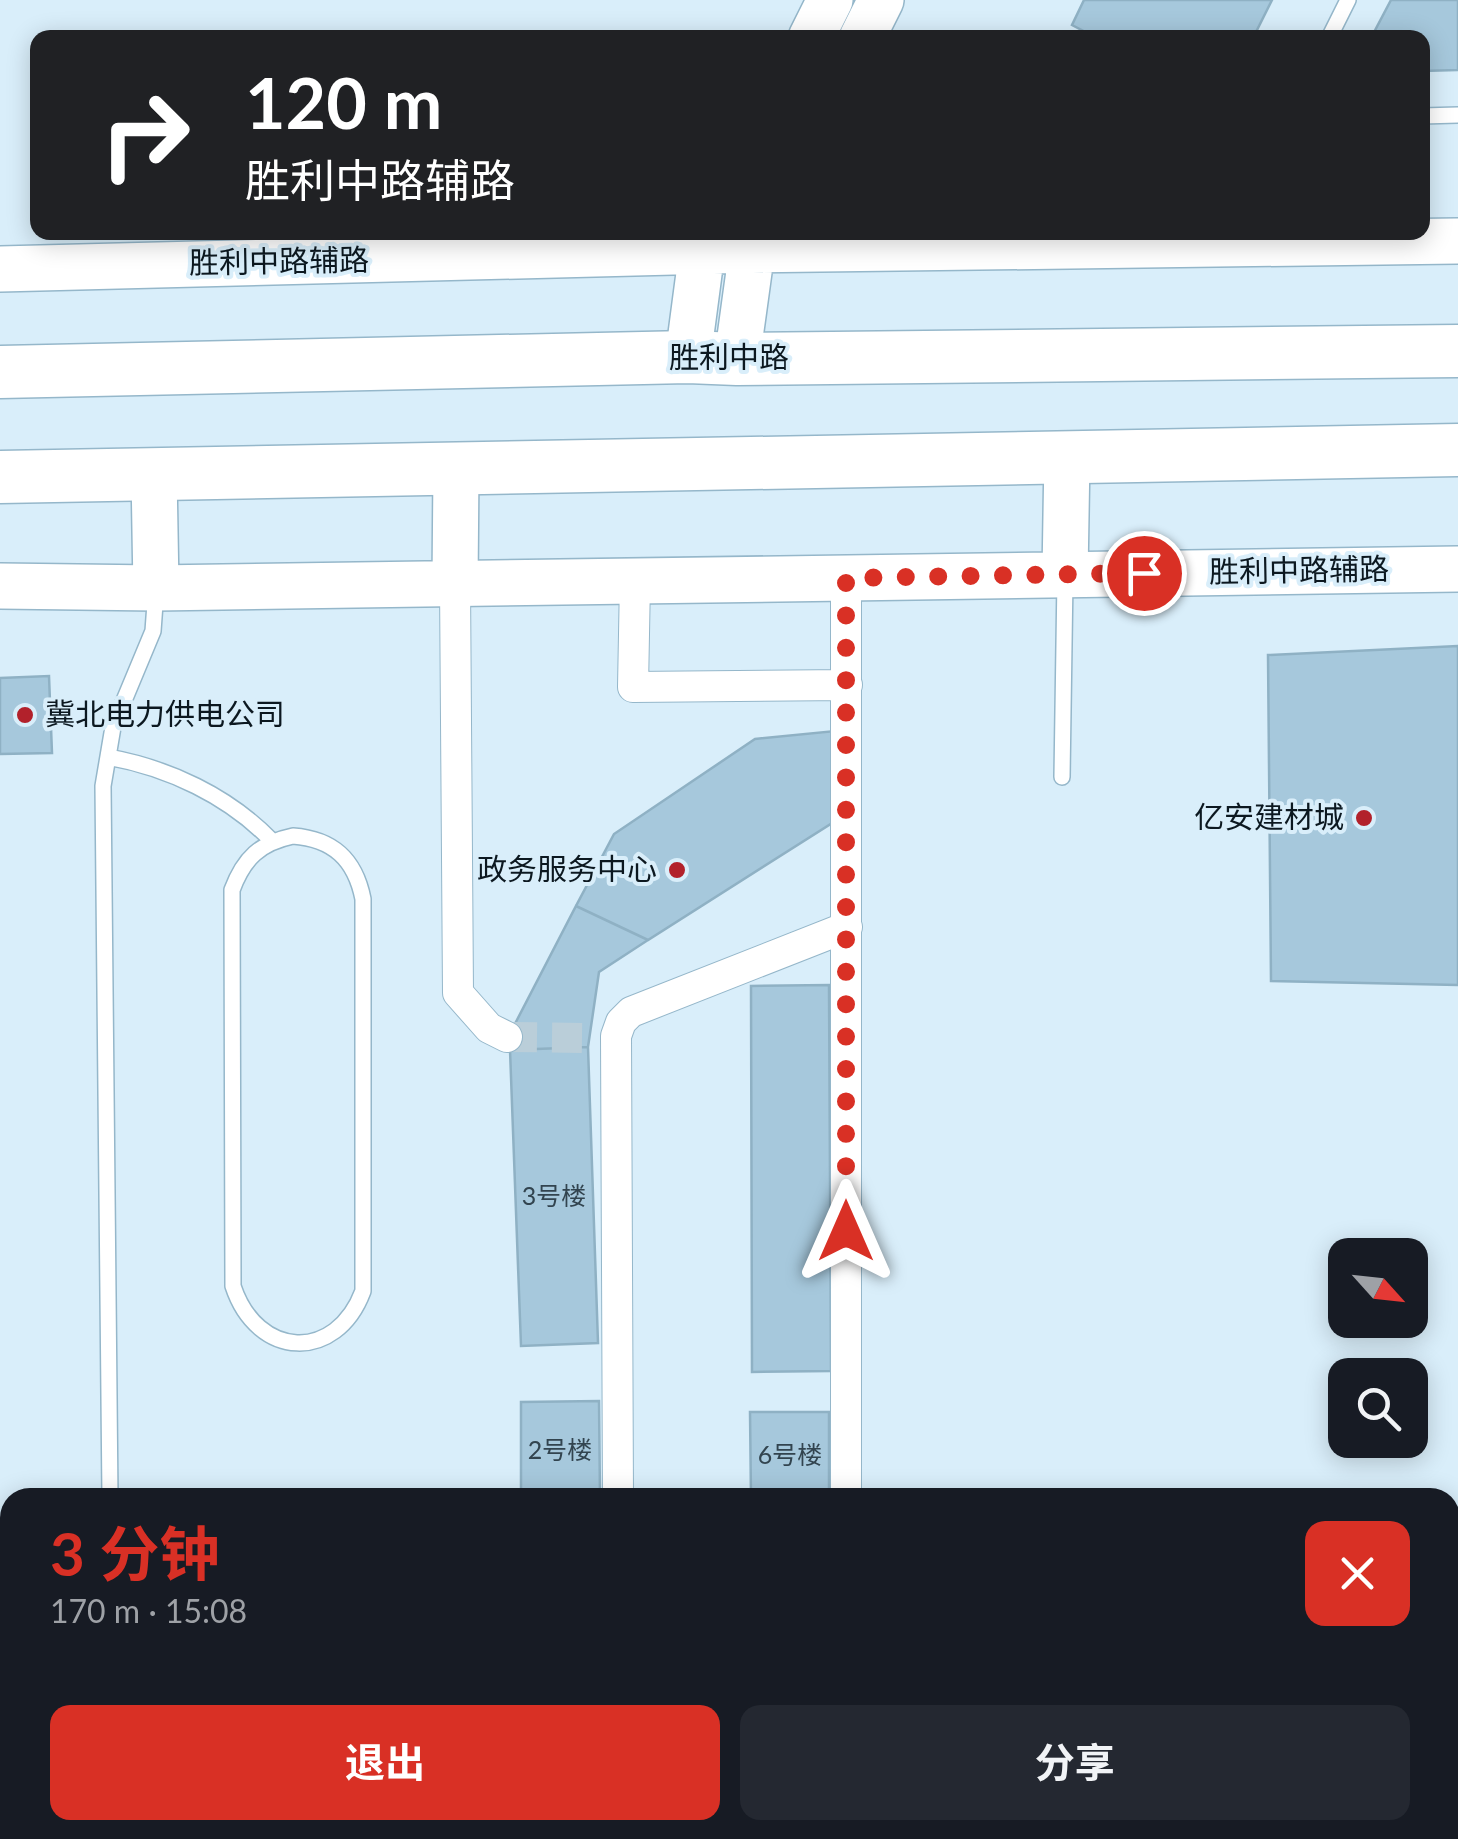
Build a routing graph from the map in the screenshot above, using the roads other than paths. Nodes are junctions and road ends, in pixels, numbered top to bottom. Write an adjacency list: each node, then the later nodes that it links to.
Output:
1 (830, 0): 4 (main road)
2 (881, 0): 5 (main road)
3 (1348, 0): 6 (lane)
4 (814, 30)
5 (866, 30)
6 (1333, 30)
7 (1458, 115): 8 (lane)
8 (1430, 116)
9 (914, 240): 11 (main road, 胜利中路辅路)
10 (1398, 240): 12 (main road, 胜利中路辅路)
11 (732, 241): 13 (main road, 胜利中路辅路); 15 (main road)
12 (1458, 241)
13 (0, 269)
14 (1458, 351): 15 (highway, 胜利中路)
15 (713, 358): 16 (highway, 胜利中路)
16 (0, 372)
17 (1458, 450): 18 (highway)
18 (1067, 457): 19 (highway); 23 (main road)
19 (456, 469): 20 (highway); 26 (main road)
20 (154, 474): 21 (highway); 28 (main road)
21 (0, 477)
22 (1458, 568): 23 (main road, 胜利中路辅路)
23 (1065, 574): 24 (main road, 胜利中路辅路); 31 (lane)
24 (846, 578): 25 (main road, 胜利中路辅路); 29 (street)
25 (634, 581): 26 (main road, 胜利中路辅路); 29 (street)
26 (455, 584): 28 (main road, 胜利中路辅路); 34 (street)
27 (0, 586): 28 (main road, 胜利中路辅路)
28 (156, 588): 30 (lane)
29 (846, 685): 33 (street)
30 (108, 757): 32 (lane); 35 (lane)
31 (1062, 776)
32 (272, 840): 32 (lane)
33 (847, 927): 36 (street); 37 (street)
34 (508, 1037)
35 (110, 1488)
36 (618, 1488)
37 (846, 1488)

